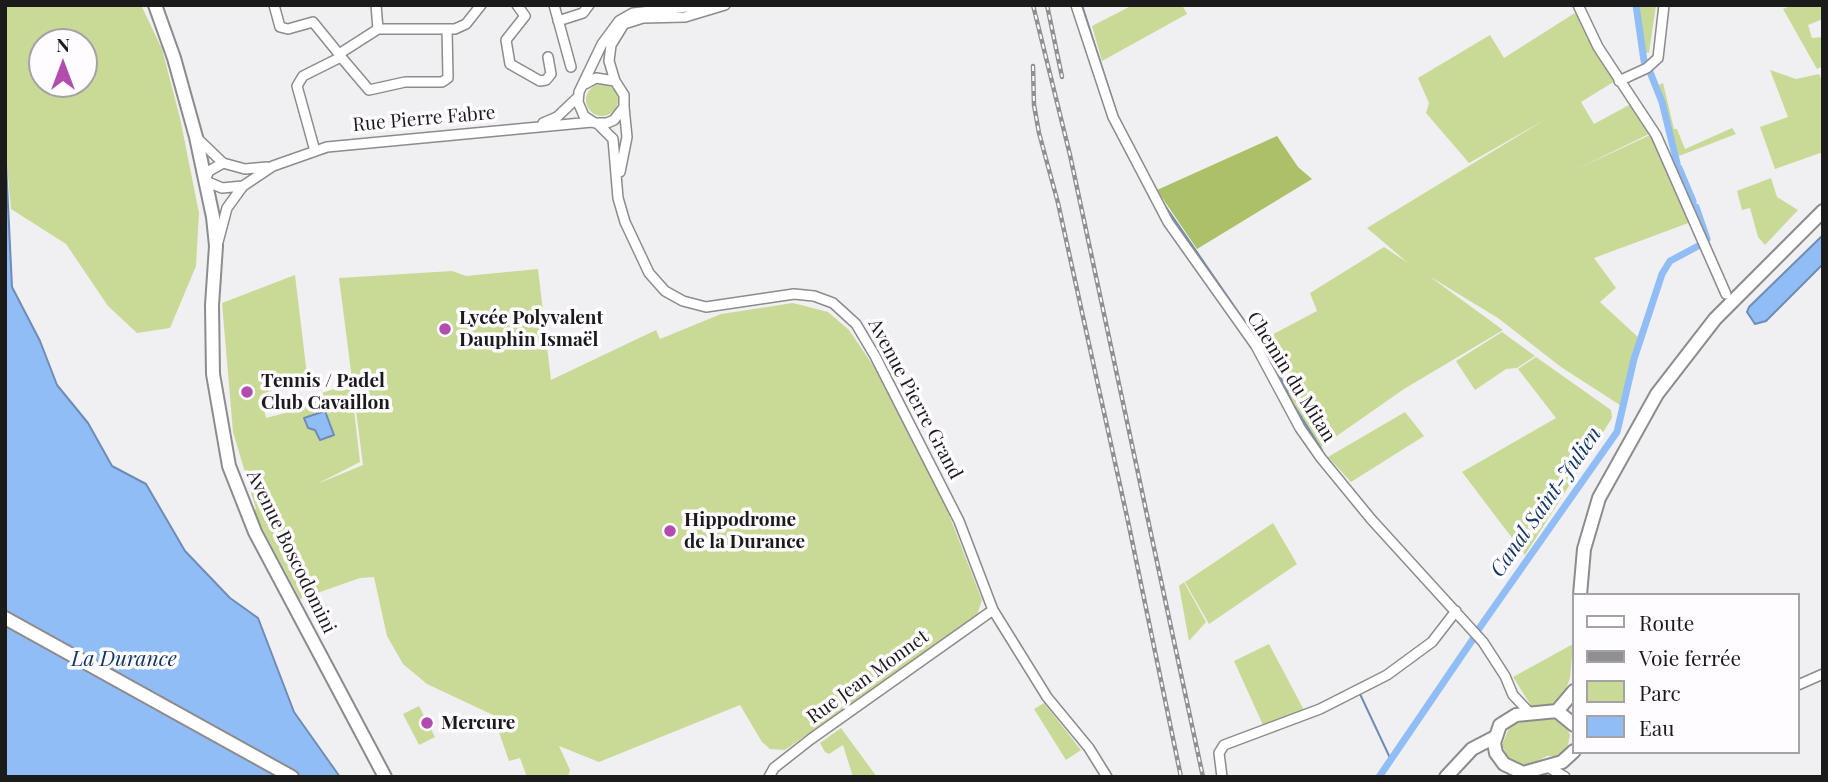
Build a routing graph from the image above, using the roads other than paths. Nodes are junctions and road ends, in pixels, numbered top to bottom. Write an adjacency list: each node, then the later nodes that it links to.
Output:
1 (155, 5): 28 (main road, Avenue Boscodomini)
2 (274, 5): 18 (street)
3 (376, 5): 16 (street)
4 (481, 5): 17 (street)
5 (517, 5): 19 (street)
6 (554, 5): 14 (street)
7 (589, 5): 14 (street)
8 (704, 5): 13 (street)
9 (725, 5): 15 (street)
10 (1076, 5): 40 (street, Chemin du Mitan)
11 (1578, 5): 22 (street)
12 (1664, 5): 22 (street)
13 (656, 8): 15 (street); 23 (street)
14 (558, 21): 20 (street)
15 (624, 24): 21 (street)
16 (378, 29): 17 (street); 18 (street)
17 (447, 29): 18 (street)
18 (340, 55): 29 (street)
19 (548, 57)
20 (571, 67)
21 (615, 81): 23 (street); 25 (street)
22 (1619, 81): 37 (street)
23 (585, 84): 24 (street)
24 (578, 97): 26 (street); 27 (street, Rue Pierre Fabre)
25 (624, 107): 26 (street); 32 (street, Avenue Pierre Grand)
26 (595, 123): 27 (street, Rue Pierre Fabre); 32 (street, Avenue Pierre Grand)
27 (537, 125): 29 (street, Rue Pierre Fabre)
28 (196, 137): 30 (street); 33 (main road, Avenue Boscodomini)
29 (315, 151): 31 (street, Rue Pierre Fabre)
30 (223, 163): 31 (street); 33 (street)
31 (273, 166): 34 (street)
32 (618, 177): 39 (street, Avenue Pierre Grand)
33 (205, 178): 34 (street); 36 (main road, Avenue Boscodomini)
34 (243, 186): 36 (street)
35 (1823, 211): 38 (main road)
36 (216, 246): 57 (main road, Avenue Boscodomini)
37 (1726, 294)
38 (1580, 593)
39 (993, 610): 58 (street, Rue Jean Monnet); 59 (street, Avenue Pierre Grand)
40 (1456, 611): 45 (street, Chemin du Mitan); 60 (street)
41 (5, 618): 56 (main road)
42 (1823, 674): 43 (street)
43 (1800, 684)
44 (1573, 692): 46 (main road)
45 (1513, 695): 47 (street, Chemin du Mitan); 48 (street)
46 (1557, 711): 47 (main road); 49 (main road)
47 (1530, 713): 48 (main road)
48 (1510, 717): 50 (main road)
49 (1573, 723)
50 (1495, 737): 51 (main road); 61 (main road)
51 (1496, 753): 54 (main road); 61 (main road)
52 (1571, 755): 53 (main road); 62 (street)
53 (1548, 767): 55 (main road); 62 (street)
54 (1504, 771): 55 (main road)
55 (1520, 775)
56 (292, 777)
57 (385, 777)
58 (769, 777)
59 (1107, 777)
60 (1222, 777)
61 (1446, 777)
62 (1567, 777)

